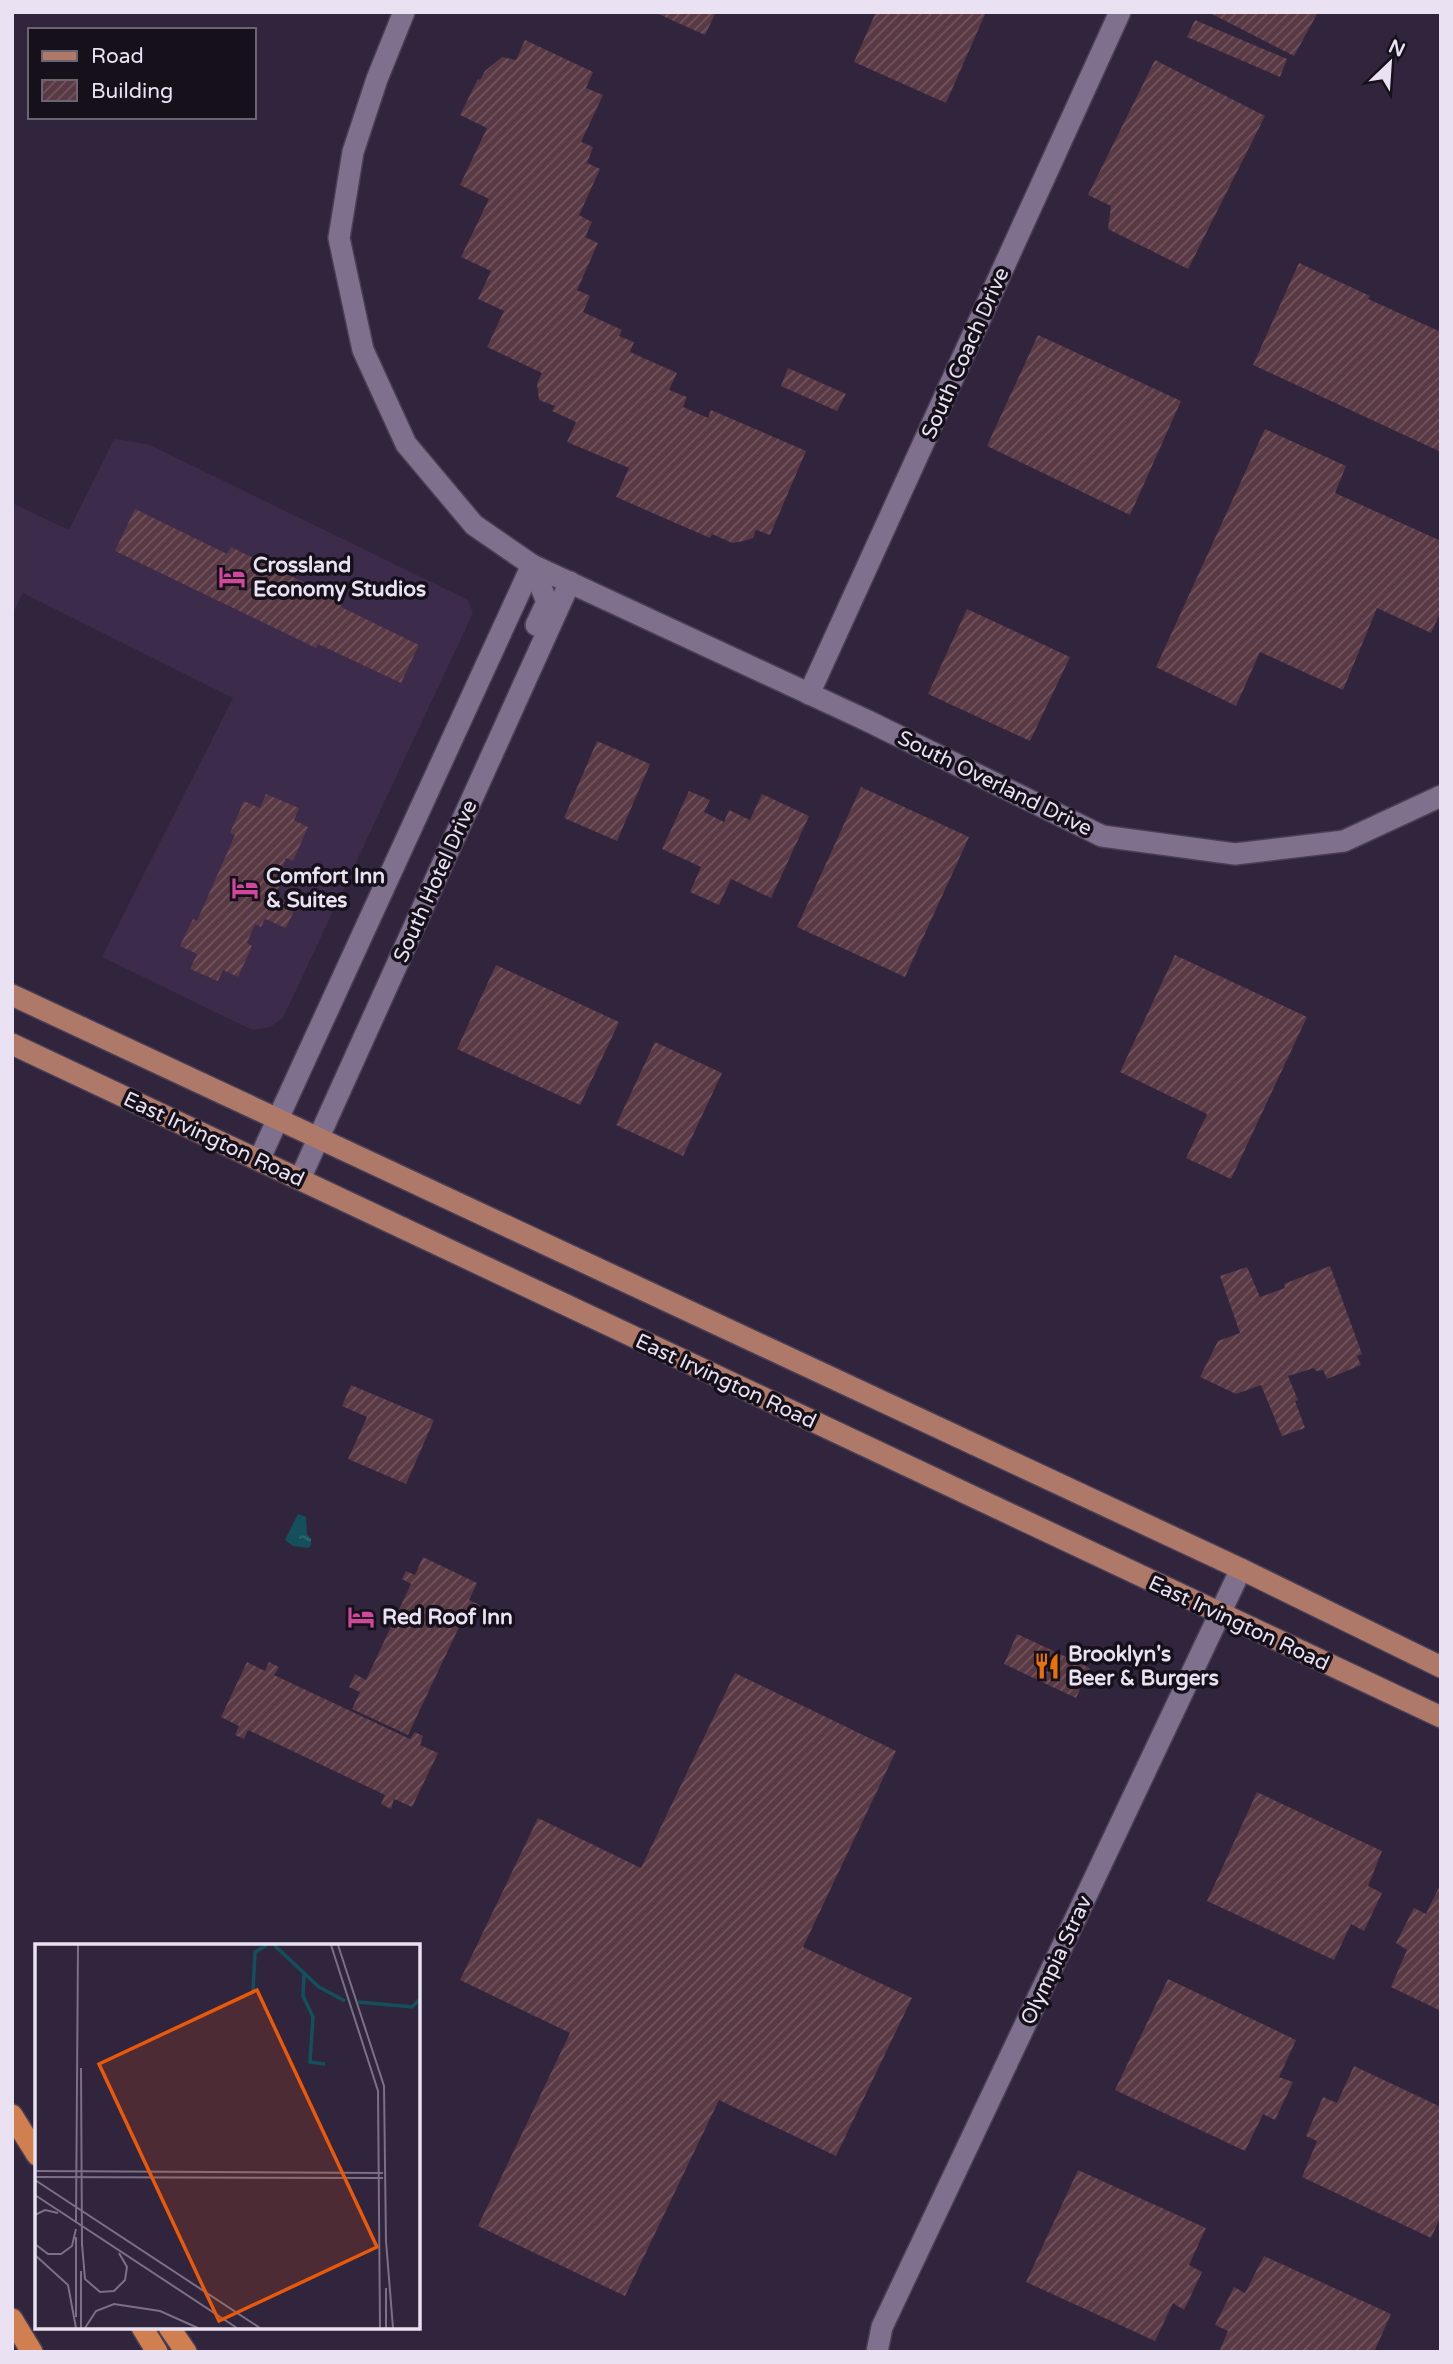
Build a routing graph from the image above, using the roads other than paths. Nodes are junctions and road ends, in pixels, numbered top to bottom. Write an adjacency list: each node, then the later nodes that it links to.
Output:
1 (404, 12): 3 (street, South Overland Drive)
2 (1120, 12): 5 (street, South Coach Drive)
3 (532, 565): 4 (street, South Overland Drive); 6 (street); 10 (street, South Hotel Drive)
4 (570, 582): 5 (street, South Overland Drive); 6 (street, South Hotel Drive)
5 (809, 694): 7 (street, South Overland Drive)
6 (490, 760): 11 (street, South Hotel Drive)
7 (1441, 796)
8 (12, 995): 10 (main road, East Irvington Road)
9 (12, 1044): 12 (main road, East Irvington Road)
10 (277, 1120): 11 (main road, East Irvington Road); 12 (street, South Hotel Drive)
11 (318, 1139): 13 (street, South Hotel Drive); 14 (main road, East Irvington Road)
12 (259, 1160): 13 (main road, East Irvington Road)
13 (300, 1179): 15 (main road, East Irvington Road)
14 (1241, 1569): 15 (street, Olympia Strav); 16 (main road, East Irvington Road)
15 (1220, 1614): 17 (main road, East Irvington Road); 26 (street, Olympia Strav)
16 (1441, 1667)
17 (1441, 1717)
18 (12, 2115): 19 (highway)
19 (35, 2152)
20 (12, 2319): 23 (highway)
21 (143, 2329): 24 (highway)
22 (170, 2329): 25 (highway)
23 (33, 2352)
24 (157, 2352)
25 (186, 2352)
26 (877, 2352)

